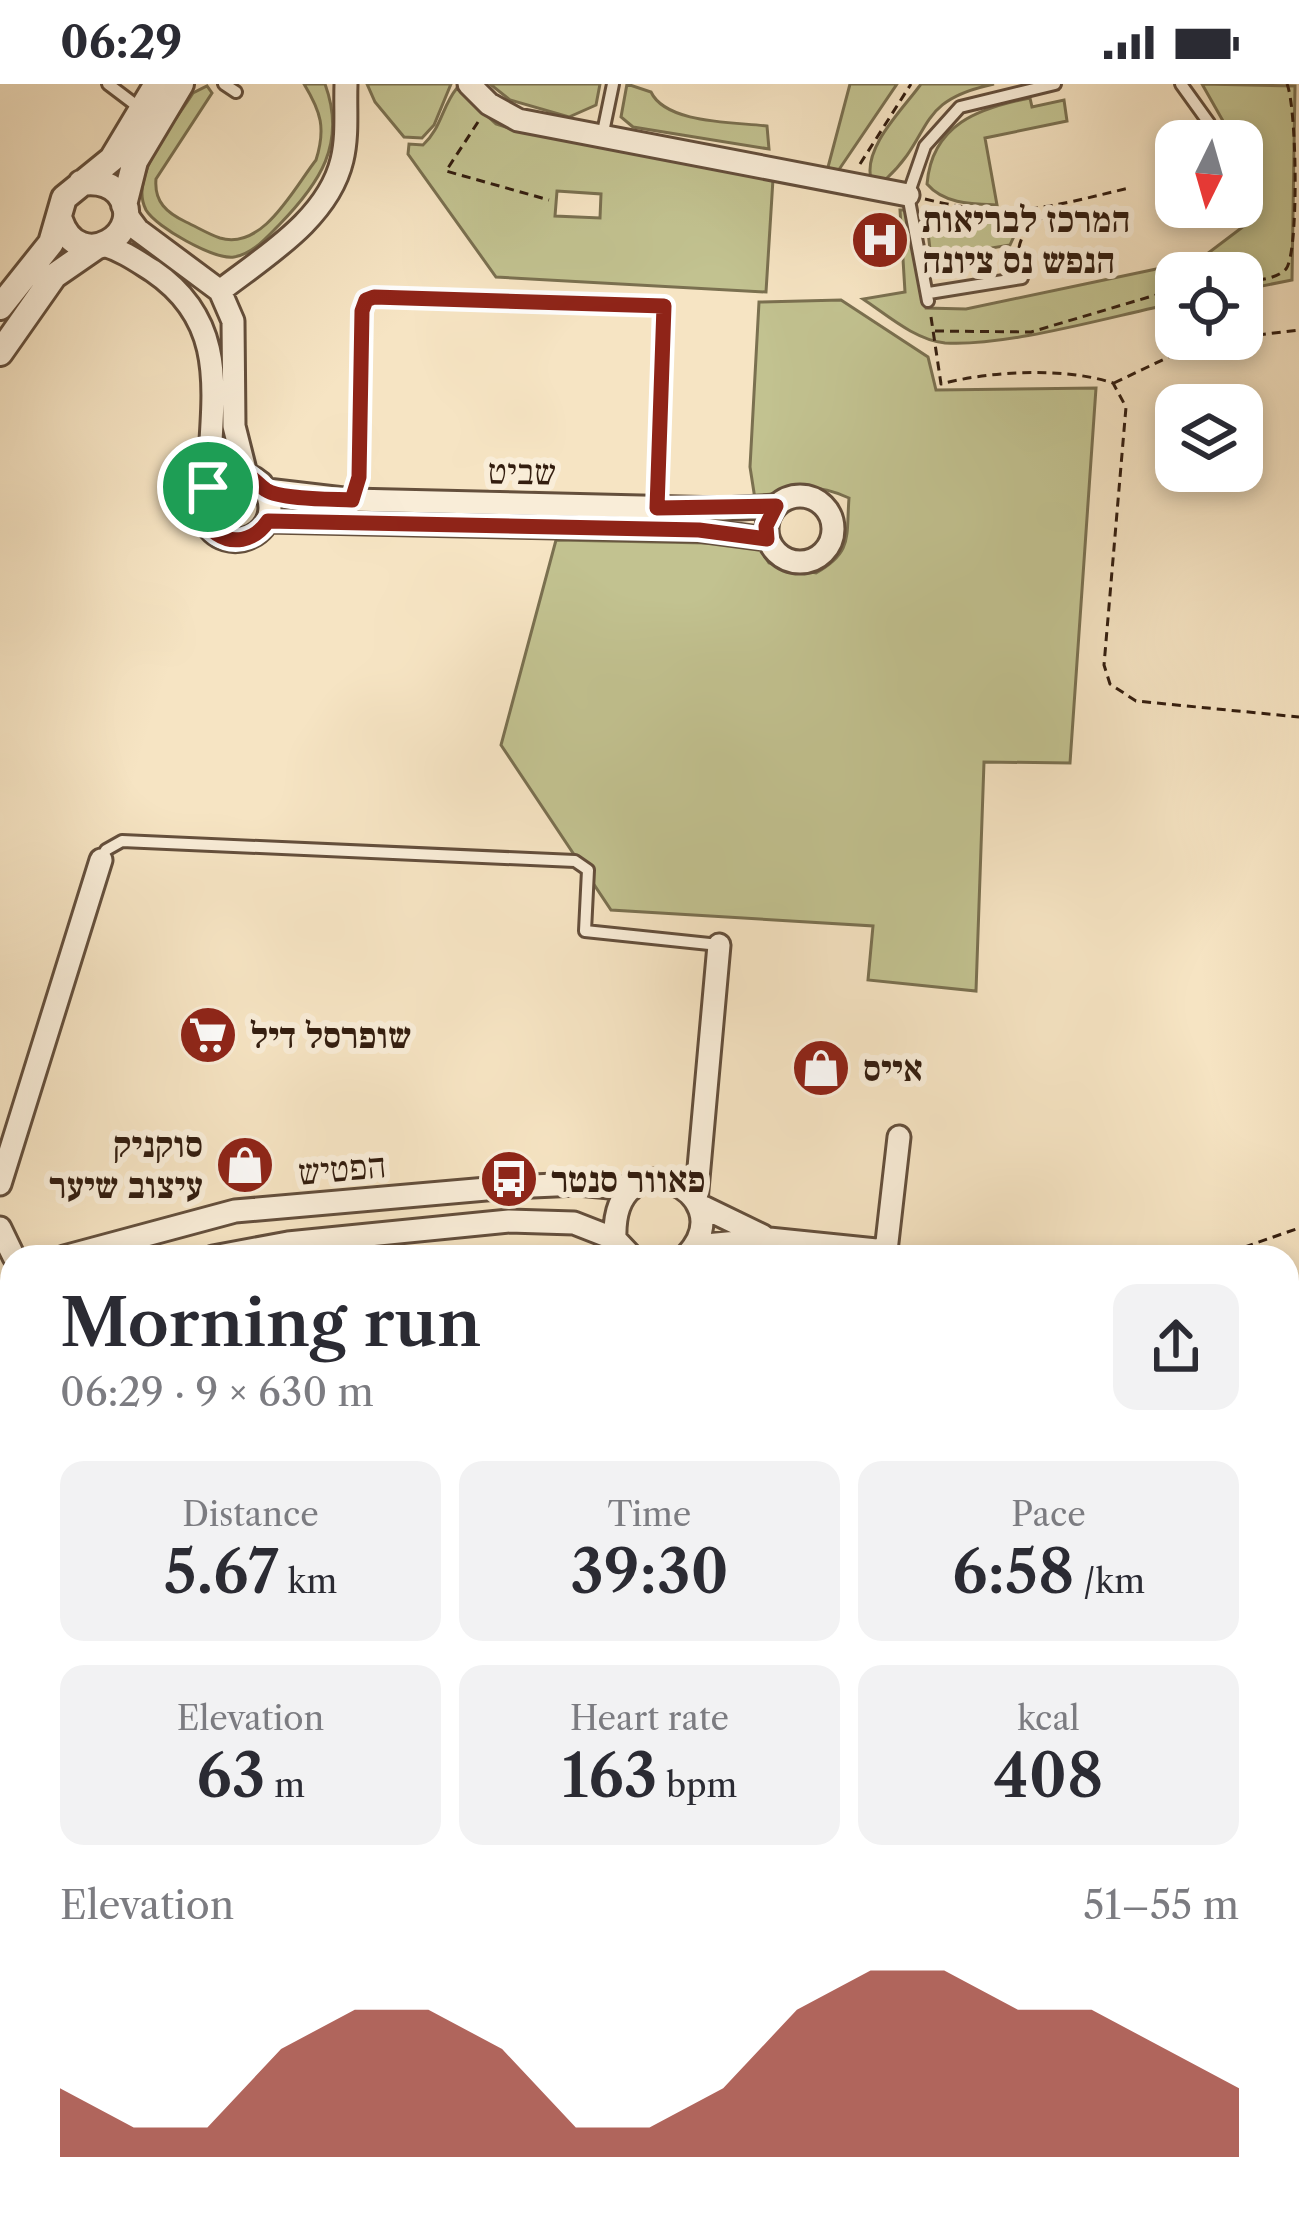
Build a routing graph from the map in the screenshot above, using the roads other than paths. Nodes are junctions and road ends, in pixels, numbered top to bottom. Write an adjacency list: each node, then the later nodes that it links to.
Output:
1 (107, 84): 11 (lane)
2 (158, 84): 11 (street)
3 (181, 84): 16 (street)
4 (224, 84): 10 (lane)
5 (469, 84): 13 (street)
6 (614, 84): 13 (lane)
7 (1055, 84): 15 (lane)
8 (1181, 84): 12 (lane)
9 (345, 85): 20 (street)
10 (236, 92)
11 (141, 109): 14 (street)
12 (1207, 120)
13 (602, 137): 15 (street)
14 (81, 183): 16 (street); 17 (street)
15 (908, 195): 19 (lane)
16 (125, 209): 18 (street); 20 (street)
17 (60, 220): 18 (street); 21 (street)
18 (100, 246): 22 (street); 24 (street)
19 (1022, 278)
20 (220, 291): 23 (street)
21 (0, 307)
22 (0, 352)
23 (246, 474): 24 (street); 25 (street)
24 (208, 487): 29 (street)
25 (266, 490): 26 (street, שביט); 29 (street)
26 (352, 500): 28 (street, שביט); 28 (lane)
27 (776, 506): 28 (street, שביט); 30 (street); 30 (street)
28 (657, 508)
29 (268, 521): 30 (street, שביט)
30 (767, 539)
31 (101, 860): 32 (lane); 36 (street)
32 (719, 945): 33 (street)
33 (702, 1124): 35 (street); 38 (street)
34 (898, 1137): 47 (street)
35 (664, 1180): 37 (street, הפטיש); 38 (street)
36 (0, 1184)
37 (631, 1189): 40 (street, הפטיש); 43 (street)
38 (698, 1203): 39 (street); 44 (street)
39 (769, 1239): 45 (street); 46 (street)
40 (109, 1245)
41 (277, 1245): 42 (street, הפטיש)
42 (613, 1245)
43 (621, 1245)
44 (694, 1245)
45 (733, 1245)
46 (833, 1245)
47 (887, 1245)

